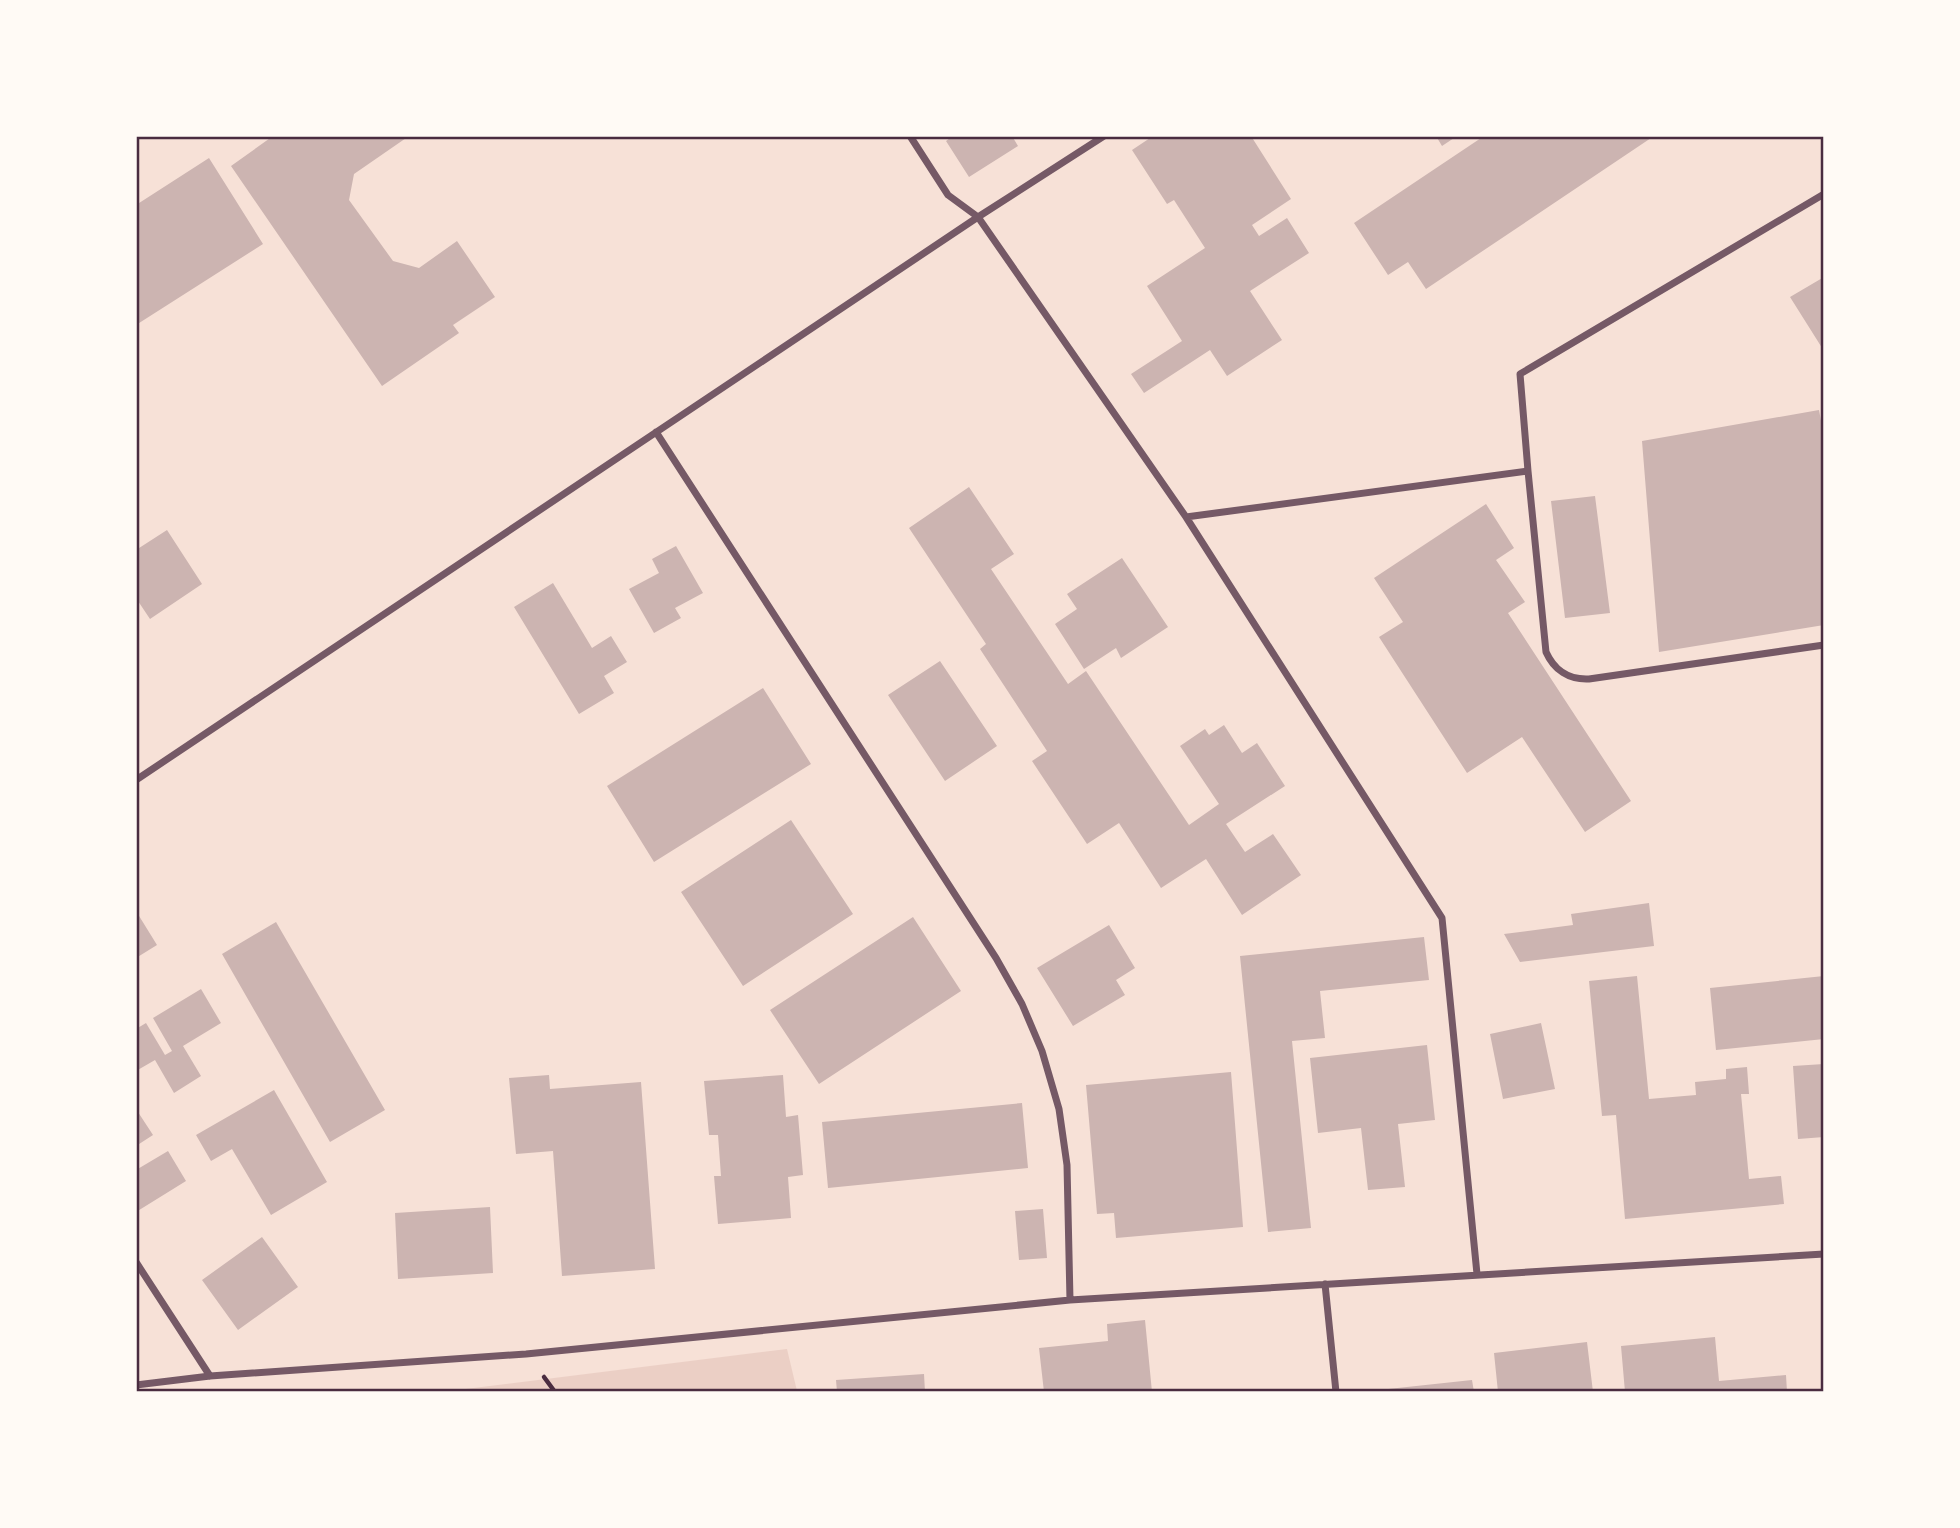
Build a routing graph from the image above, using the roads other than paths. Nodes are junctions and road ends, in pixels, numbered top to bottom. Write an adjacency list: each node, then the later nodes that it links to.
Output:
1 (911, 136): 4 (street)
2 (1104, 136): 4 (street)
3 (1824, 194): 6 (street)
4 (978, 217): 5 (street); 7 (street)
5 (656, 432): 9 (street); 14 (street)
6 (1528, 471): 7 (street); 8 (street)
7 (1186, 517): 12 (street)
8 (1824, 645)
9 (136, 780)
10 (1824, 1254): 12 (street)
11 (136, 1262): 15 (street)
12 (1477, 1274): 13 (street)
13 (1325, 1284): 14 (street); 17 (street)
14 (1070, 1300): 15 (street)
15 (210, 1376): 16 (street)
16 (136, 1385)
17 (1336, 1391)

